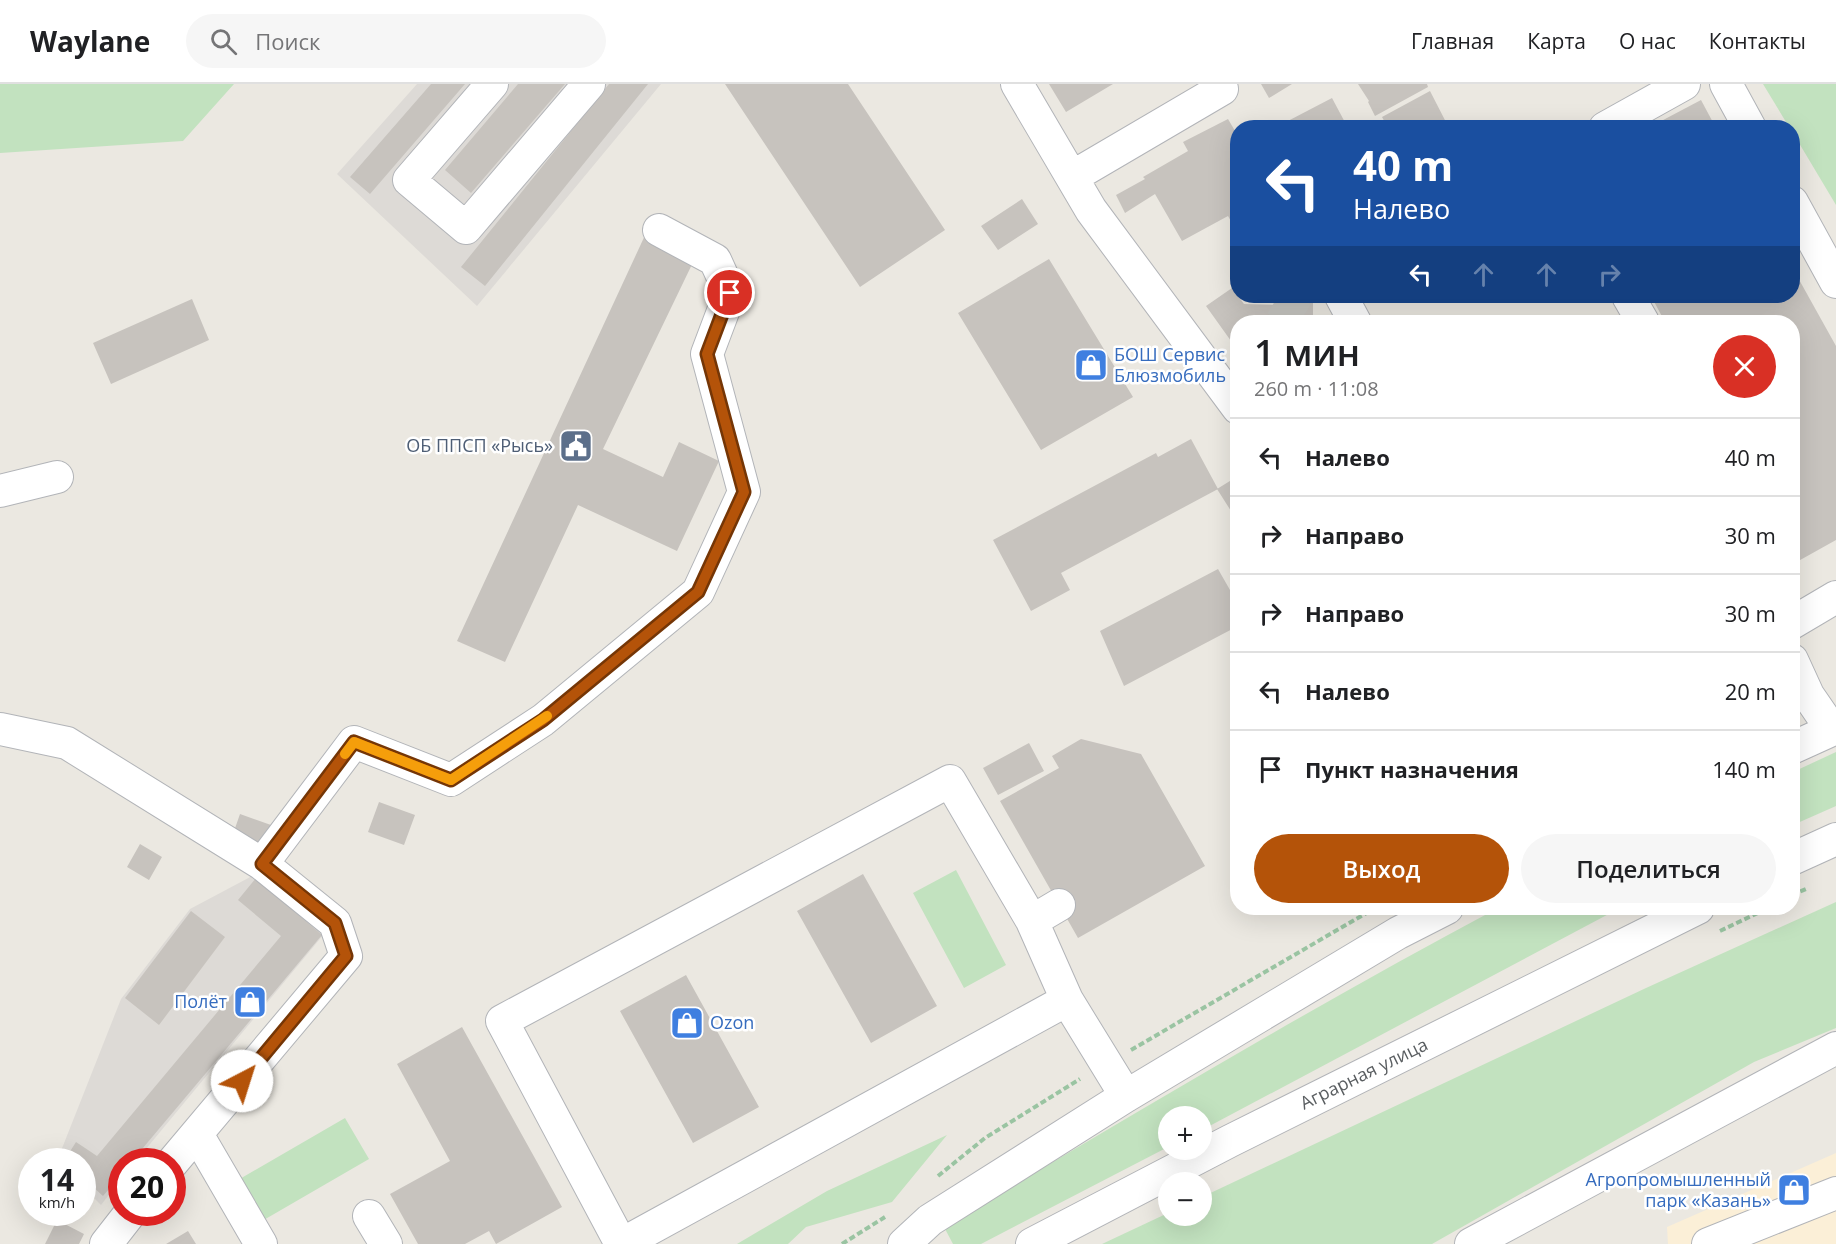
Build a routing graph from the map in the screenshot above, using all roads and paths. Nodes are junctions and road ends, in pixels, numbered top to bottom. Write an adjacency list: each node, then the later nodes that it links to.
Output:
1 (492, 84): 2 (street)
2 (589, 84)
3 (1017, 84): 9 (street)
4 (1219, 84): 9 (street)
5 (1684, 84): 7 (street)
6 (1726, 84): 8 (street)
7 (1619, 120)
8 (1746, 120)
9 (1072, 177): 13 (street)
10 (1800, 217): 12 (street)
11 (659, 230): 24 (street)
12 (1836, 282)
13 (1230, 397)
14 (57, 477): 15 (street)
15 (0, 491)
16 (1836, 597): 17 (street)
17 (1800, 618)
18 (1800, 677): 20 (street)
19 (0, 729): 24 (street)
20 (1834, 729): 21 (street)
21 (1800, 744)
22 (1836, 840): 23 (street)
23 (1800, 856)
24 (262, 864): 35 (street)
25 (1059, 905): 29 (street)
26 (1363, 915): 32 (path)
27 (1433, 915): 34 (street)
28 (1684, 915): 49 (street, Аграрная улица)
29 (1032, 921): 30 (street); 46 (street)
30 (1067, 1000): 34 (street); 46 (street)
31 (1836, 1048): 50 (street)
32 (1130, 1050)
33 (1080, 1078): 37 (path)
34 (1126, 1096): 42 (street)
35 (197, 1134): 36 (street); 44 (street)
36 (185, 1148)
37 (932, 1181)
38 (1836, 1193): 51 (street)
39 (887, 1215): 47 (path)
40 (369, 1216): 45 (street)
41 (120, 1226): 43 (street)
42 (929, 1232): 48 (street)
43 (106, 1244)
44 (261, 1244)
45 (386, 1244)
46 (622, 1244)
47 (842, 1244)
48 (904, 1244)
49 (1032, 1244)
50 (1471, 1244)
51 (1708, 1244)

